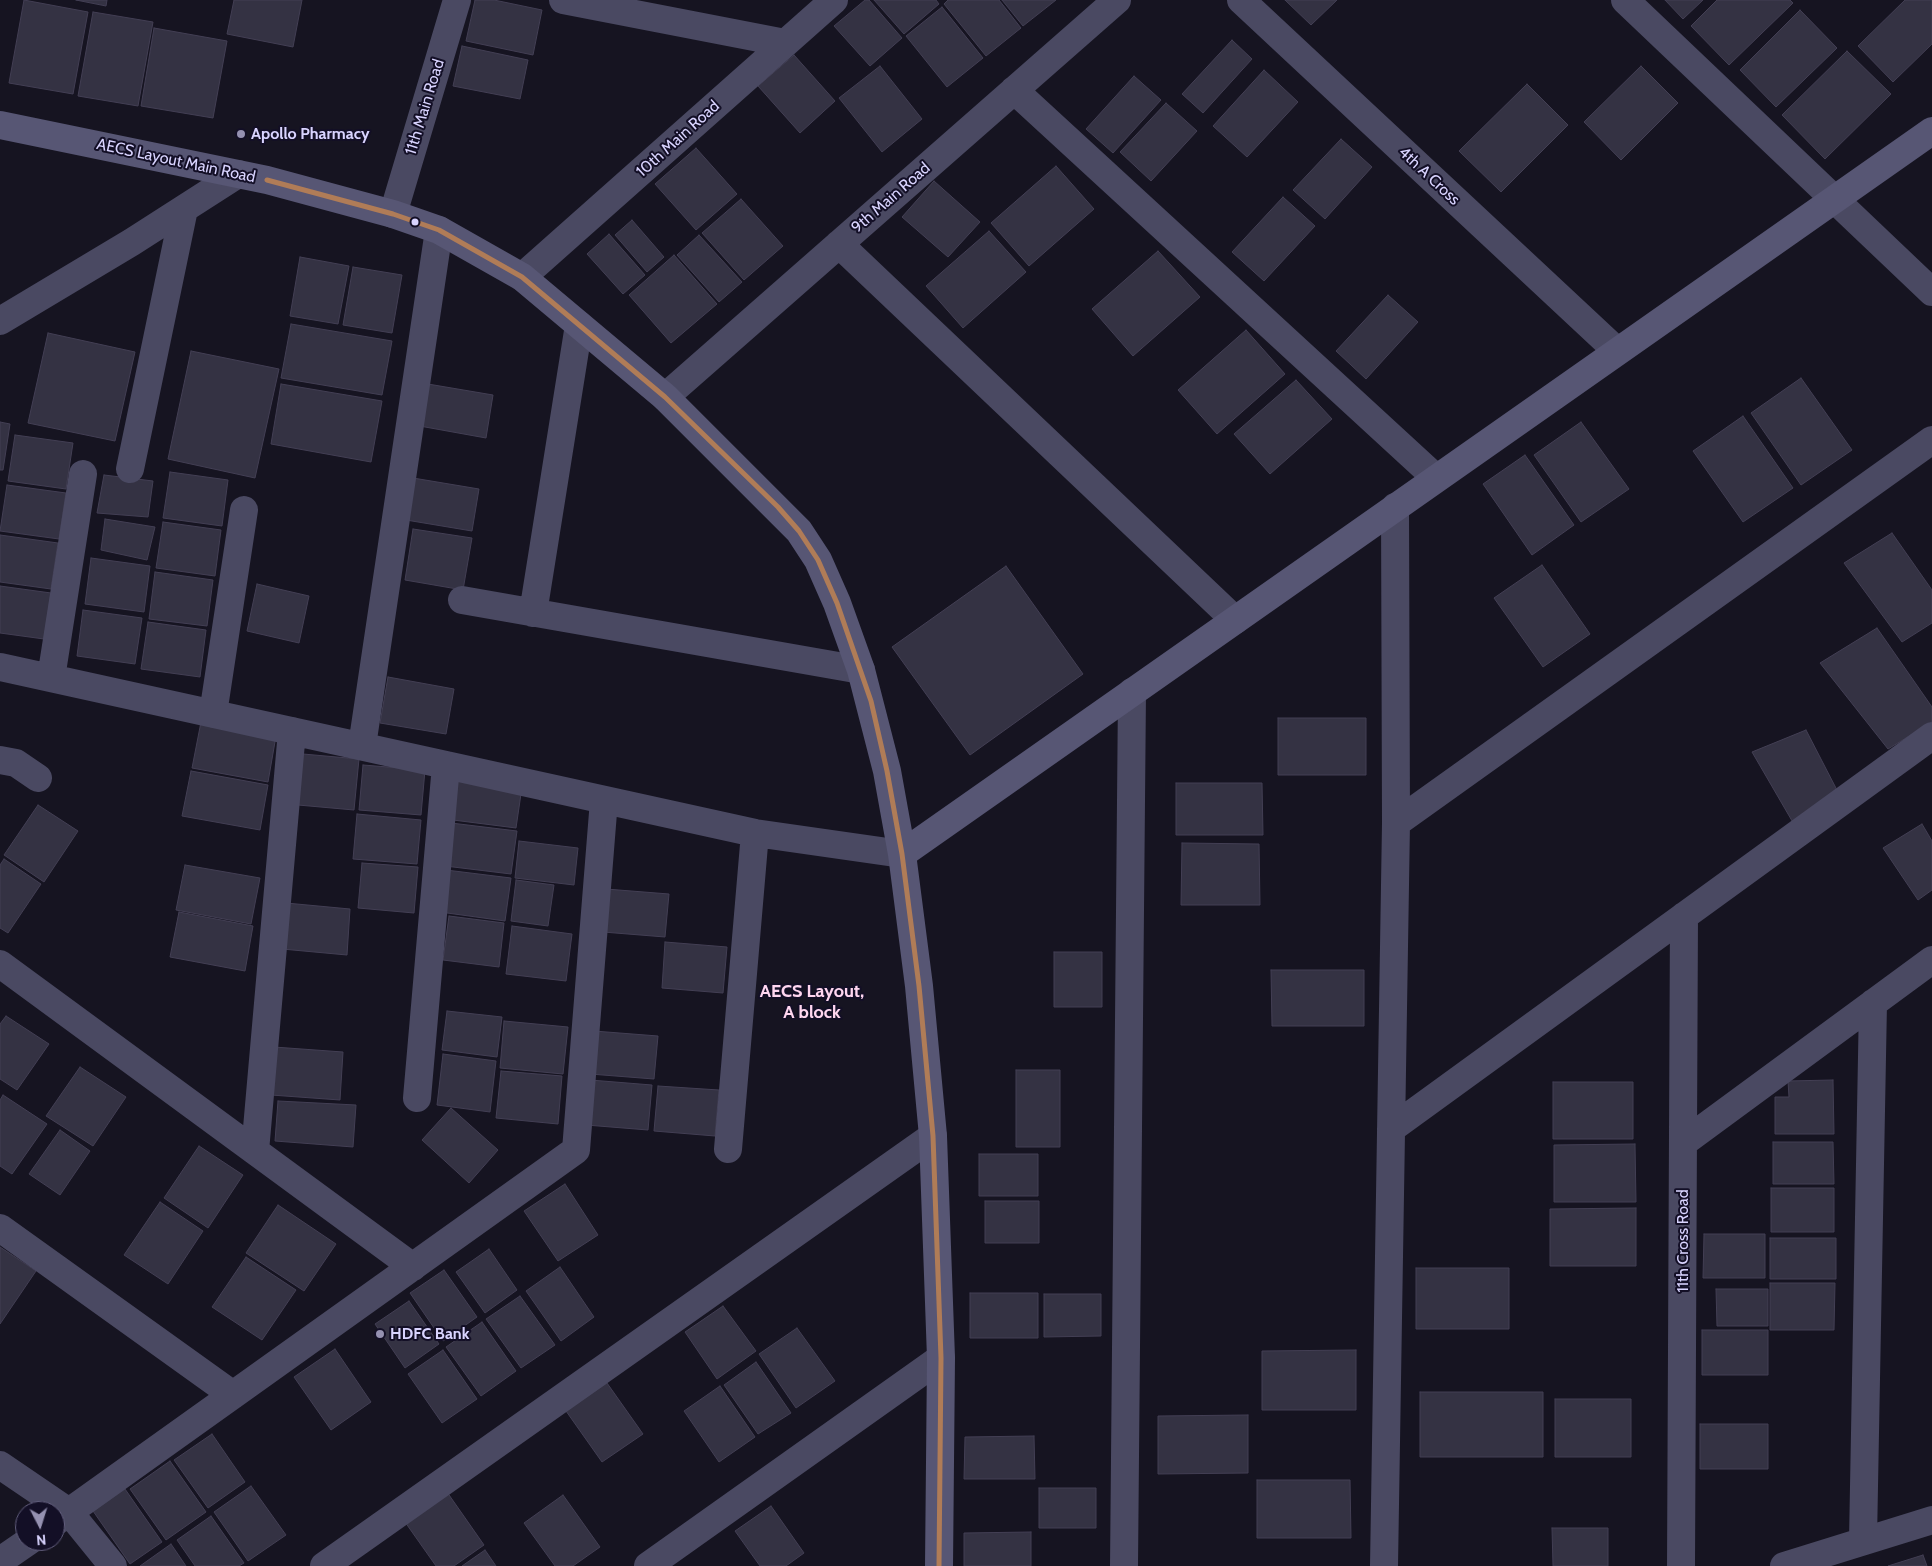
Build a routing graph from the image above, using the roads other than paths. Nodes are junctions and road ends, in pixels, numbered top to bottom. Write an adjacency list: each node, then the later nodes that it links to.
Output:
1 (457, 0): 14 (street, 11th Main Road)
2 (563, 0): 7 (street)
3 (834, 0): 7 (street, 10th Main Road)
4 (1117, 0): 8 (street, 9th Main Road)
5 (1241, 0): 21 (street, 4th A Cross)
6 (1625, 0): 12 (street)
7 (785, 43): 17 (street, 10th Main Road)
8 (1014, 90): 16 (street, 9th Main Road); 26 (street)
9 (0, 125): 11 (street, AECS Layout Main Road)
10 (1932, 131): 12 (street)
11 (238, 174): 13 (street); 14 (street, AECS Layout Main Road)
12 (1835, 199): 18 (street); 21 (street)
13 (184, 208): 19 (street); 24 (street)
14 (393, 214): 15 (street, AECS Layout Main Road)
15 (438, 230): 17 (street, AECS Layout Main Road); 39 (street)
16 (839, 244): 22 (street, 9th Main Road); 31 (street)
17 (522, 277): 20 (street, AECS Layout Main Road)
18 (1932, 292)
19 (0, 321)
20 (578, 325): 22 (street, AECS Layout Main Road); 30 (street)
21 (1617, 352): 26 (street)
22 (665, 397): 33 (street, AECS Layout Main Road)
23 (1932, 440): 44 (street)
24 (130, 469)
25 (83, 474): 34 (street)
26 (1436, 478): 27 (street)
27 (1396, 507): 31 (street); 44 (street)
28 (244, 510): 36 (street)
29 (462, 600): 30 (street)
30 (533, 613): 33 (street)
31 (1235, 620): 35 (street)
32 (0, 667): 34 (street)
33 (861, 670): 46 (street, AECS Layout Main Road)
34 (51, 678): 36 (street)
35 (1132, 692): 46 (street); 73 (street)
36 (213, 714): 37 (street)
37 (292, 731): 39 (street); 56 (street)
38 (1932, 736): 47 (street)
39 (362, 746): 41 (street)
40 (0, 760): 42 (street)
41 (446, 765): 43 (street); 51 (street)
42 (38, 778)
43 (604, 800): 45 (street); 58 (street)
44 (1396, 823): 52 (street)
45 (755, 833): 46 (street); 55 (street)
46 (902, 854): 53 (street, AECS Layout Main Road)
47 (1684, 916): 52 (street); 54 (street, 11th Cross Road)
48 (1932, 960): 50 (street)
49 (0, 964): 56 (street)
50 (1873, 1003): 54 (street); 66 (street)
51 (418, 1098)
52 (1392, 1129): 74 (street)
53 (932, 1136): 59 (street, AECS Layout Main Road); 70 (street)
54 (1683, 1143): 75 (street, 11th Cross Road)
55 (728, 1149)
56 (255, 1151): 58 (street)
57 (0, 1228): 60 (street)
58 (413, 1267): 60 (street)
59 (941, 1358): 71 (street); 72 (street, AECS Layout Main Road)
60 (233, 1395): 63 (street)
61 (0, 1465): 62 (street)
62 (43, 1501)
63 (65, 1515)
64 (65, 1520): 69 (street)
65 (1932, 1520): 66 (street)
66 (1863, 1540): 76 (street)
67 (15, 1551): 68 (street)
68 (0, 1562)
69 (113, 1566)
70 (324, 1566)
71 (648, 1566)
72 (939, 1566)
73 (1124, 1566)
74 (1384, 1566)
75 (1681, 1566)
76 (1784, 1566)

